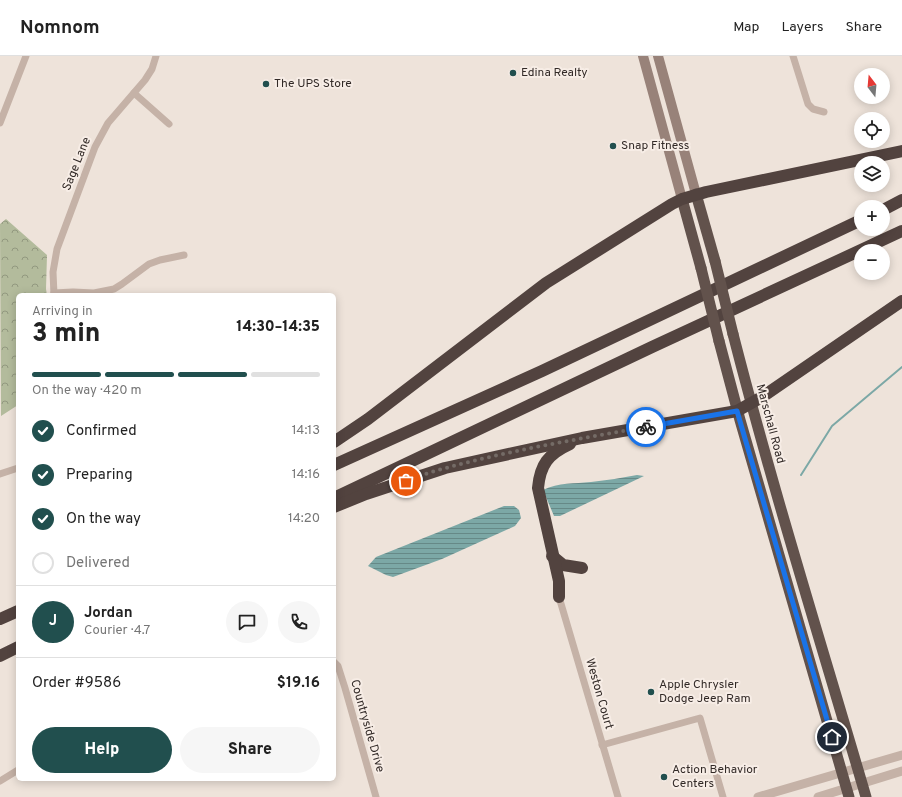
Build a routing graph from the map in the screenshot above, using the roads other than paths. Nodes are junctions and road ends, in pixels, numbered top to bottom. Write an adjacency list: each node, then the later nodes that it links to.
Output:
1 (26, 56): 8 (street)
2 (156, 56): 6 (street, Sage Lane)
3 (643, 56): 12 (main road)
4 (658, 56): 11 (main road, Marschall Road)
5 (793, 56): 7 (street)
6 (134, 93): 9 (street); 18 (street, Sage Lane)
7 (824, 112)
8 (0, 123)
9 (169, 124)
10 (902, 151): 11 (highway)
11 (696, 194): 12 (highway); 23 (highway, Marschall Road, bridge)
12 (682, 199): 24 (highway, bridge); 26 (highway)
13 (902, 200): 14 (highway)
14 (890, 206)
15 (854, 223): 27 (highway)
16 (902, 231): 30 (highway)
17 (184, 255): 21 (street)
18 (54, 293)
19 (64, 293): 20 (street)
20 (94, 293)
21 (94, 293)
22 (902, 301): 23 (highway)
23 (751, 403): 24 (highway); 42 (highway, Marschall Road)
24 (737, 411): 25 (highway); 45 (highway)
25 (582, 438): 31 (highway); 32 (highway)
26 (336, 441)
27 (336, 464)
28 (16, 469): 29 (street)
29 (0, 474)
30 (336, 497)
31 (336, 506)
32 (552, 556): 33 (highway); 34 (highway)
33 (582, 568)
34 (559, 597): 40 (street, Weston Court)
35 (16, 611): 36 (highway)
36 (0, 619)
37 (16, 648): 38 (highway)
38 (0, 656)
39 (336, 664): 49 (street, Countryside Drive)
40 (602, 745): 50 (street, Weston Court); 51 (street)
41 (902, 755): 42 (street)
42 (857, 768): 45 (street); 47 (highway, Marschall Road)
43 (16, 771): 46 (street)
44 (902, 771): 47 (street)
45 (842, 772): 48 (highway); 52 (street)
46 (0, 781)
47 (862, 783): 48 (street); 54 (highway, Marschall Road)
48 (848, 793): 53 (street)
49 (376, 797)
50 (618, 797)
51 (723, 797)
52 (758, 797)
53 (818, 797)
54 (866, 797)

